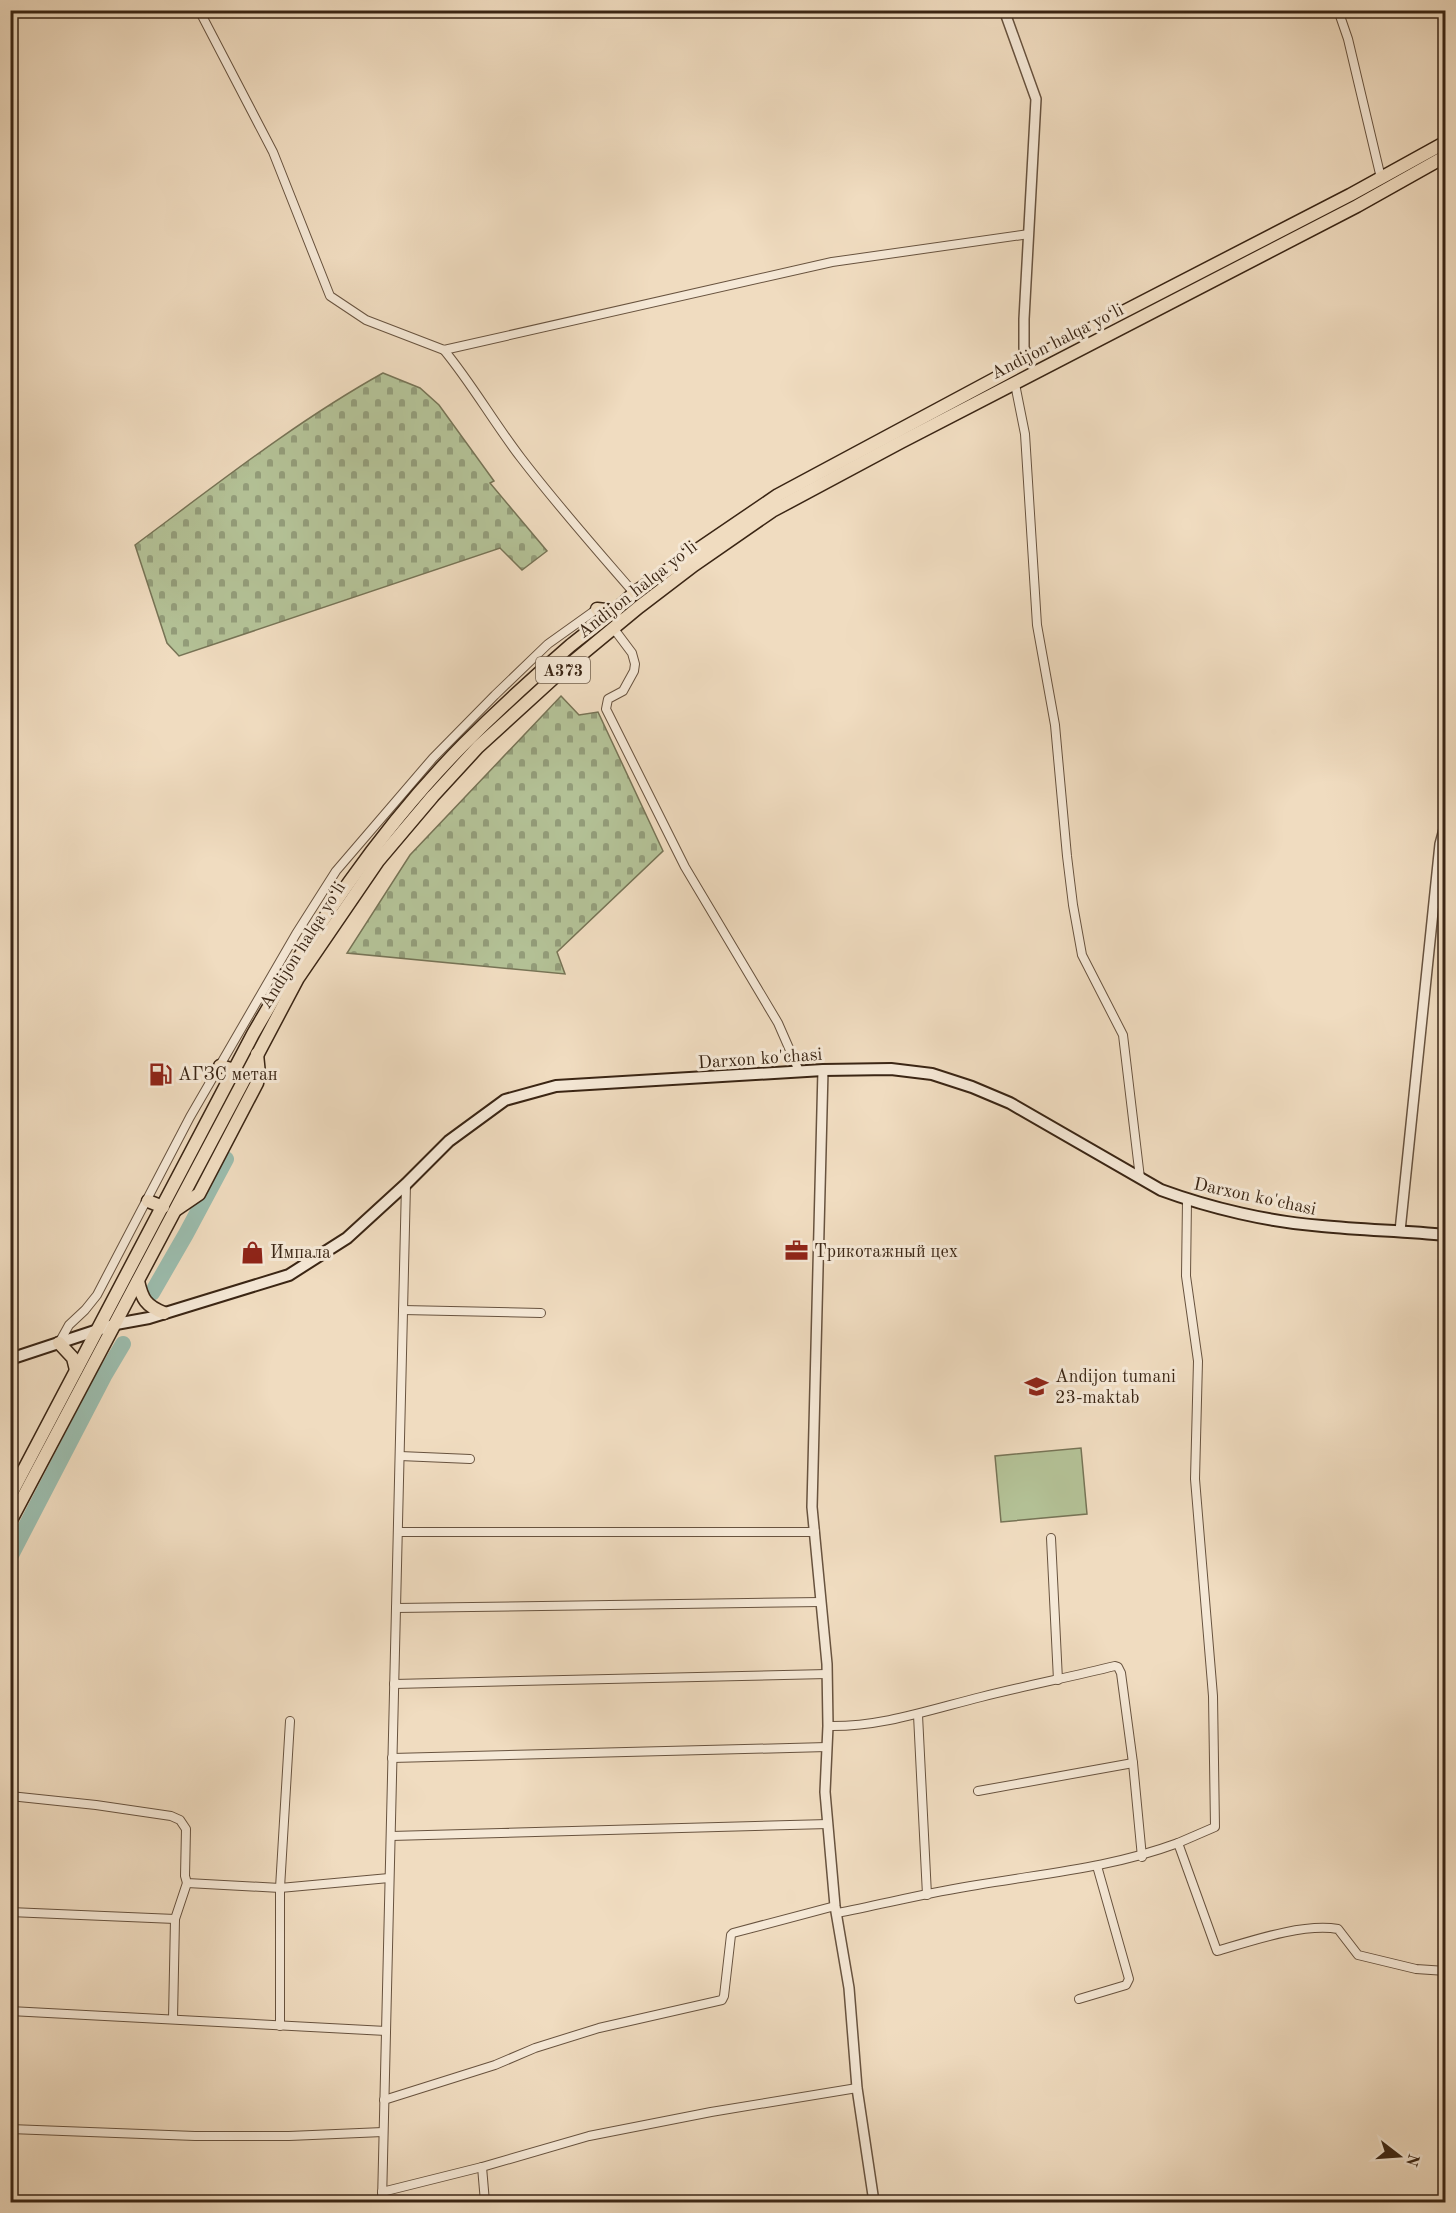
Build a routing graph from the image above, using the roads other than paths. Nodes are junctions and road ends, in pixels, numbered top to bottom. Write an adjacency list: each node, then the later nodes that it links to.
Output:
1 (199, 10): 8 (street)
2 (1004, 10): 7 (street)
3 (1338, 10): 6 (street)
4 (1446, 142): 6 (highway, Andijon halqa yo‘li / A373)
5 (1446, 156): 10 (highway, Andijon halqa yo‘li / A373)
6 (1382, 178): 9 (highway, Andijon halqa yo‘li / A373)
7 (1029, 234): 8 (street); 9 (street)
8 (444, 350): 11 (street)
9 (1030, 360): 11 (highway, Andijon halqa yo‘li / A373)
10 (1015, 384): 14 (highway, Andijon halqa yo‘li / A373); 20 (street)
11 (634, 593): 13 (highway, Andijon halqa yo‘li / A373)
12 (597, 609): 13 (highway); 16 (street)
13 (616, 611): 17 (highway, Andijon halqa yo‘li / A373)
14 (614, 628): 19 (street); 27 (highway, Andijon halqa yo‘li / A373)
15 (1446, 822): 25 (street)
16 (219, 1066): 17 (highway); 23 (street)
17 (235, 1070): 24 (highway, Andijon halqa yo‘li / A373)
18 (823, 1070): 19 (main road, Darxon ko'chasi); 20 (main road, Darxon ko'chasi); 41 (street)
19 (799, 1071): 21 (main road, Darxon ko'chasi)
20 (1140, 1178): 22 (main road, Darxon ko'chasi)
21 (406, 1184): 28 (street); 30 (main road, Darxon ko'chasi)
22 (1187, 1200): 25 (main road, Darxon ko'chasi); 58 (street)
23 (148, 1201): 24 (highway); 33 (street)
24 (163, 1207): 32 (highway, Andijon halqa yo‘li / A373)
25 (1400, 1231): 26 (main road, Darxon ko'chasi)
26 (1446, 1235)
27 (138, 1281): 30 (highway); 31 (highway, Andijon halqa yo‘li / A373)
28 (403, 1310): 29 (street); 36 (street)
29 (541, 1312)
30 (164, 1313): 31 (main road, Darxon ko'chasi)
31 (116, 1324): 32 (main road, Darxon ko'chasi); 39 (highway, Andijon halqa yo‘li / A373)
32 (97, 1331): 33 (main road, Darxon ko'chasi); 35 (highway, Andijon halqa yo‘li / A373)
33 (59, 1344): 34 (main road, Darxon ko'chasi); 35 (highway)
34 (10, 1359)
35 (76, 1370): 38 (highway, Andijon halqa yo‘li / A373)
36 (400, 1456): 37 (street); 40 (street)
37 (470, 1459)
38 (10, 1496)
39 (10, 1522)
40 (398, 1532): 41 (street); 44 (street)
41 (815, 1532): 43 (street)
42 (1051, 1539): 46 (street)
43 (821, 1602): 44 (street); 45 (street)
44 (396, 1608): 47 (street)
45 (827, 1674): 47 (street); 50 (street)
46 (1059, 1680): 48 (street); 53 (street)
47 (394, 1684): 52 (street)
48 (918, 1715): 50 (street); 64 (street)
49 (290, 1721): 63 (street)
50 (828, 1726): 51 (street)
51 (827, 1747): 52 (street); 56 (street)
52 (392, 1758): 57 (street)
53 (1133, 1763): 54 (street); 59 (street)
54 (978, 1791)
55 (10, 1796): 62 (street)
56 (828, 1824): 57 (street); 65 (street)
57 (391, 1836): 61 (street)
58 (1178, 1844): 59 (street); 68 (street)
59 (1142, 1857): 60 (street)
60 (1097, 1866): 64 (street); 69 (street)
61 (389, 1878): 63 (street); 73 (street)
62 (187, 1882): 63 (street); 67 (street)
63 (280, 1888): 72 (street)
64 (927, 1895): 65 (street)
65 (836, 1909): 74 (street); 75 (street)
66 (10, 1912): 67 (street)
67 (175, 1919): 71 (street)
68 (1446, 1971)
69 (1079, 1999)
70 (10, 2011): 71 (street)
71 (173, 2019): 72 (street)
72 (280, 2026): 73 (street)
73 (386, 2031): 75 (street)
74 (857, 2088): 78 (street); 82 (street)
75 (384, 2100): 77 (street)
76 (10, 2129): 77 (street)
77 (383, 2132): 79 (street)
78 (482, 2167): 79 (street); 81 (street)
79 (382, 2192): 80 (street)
80 (382, 2202)
81 (485, 2202)
82 (874, 2202)

